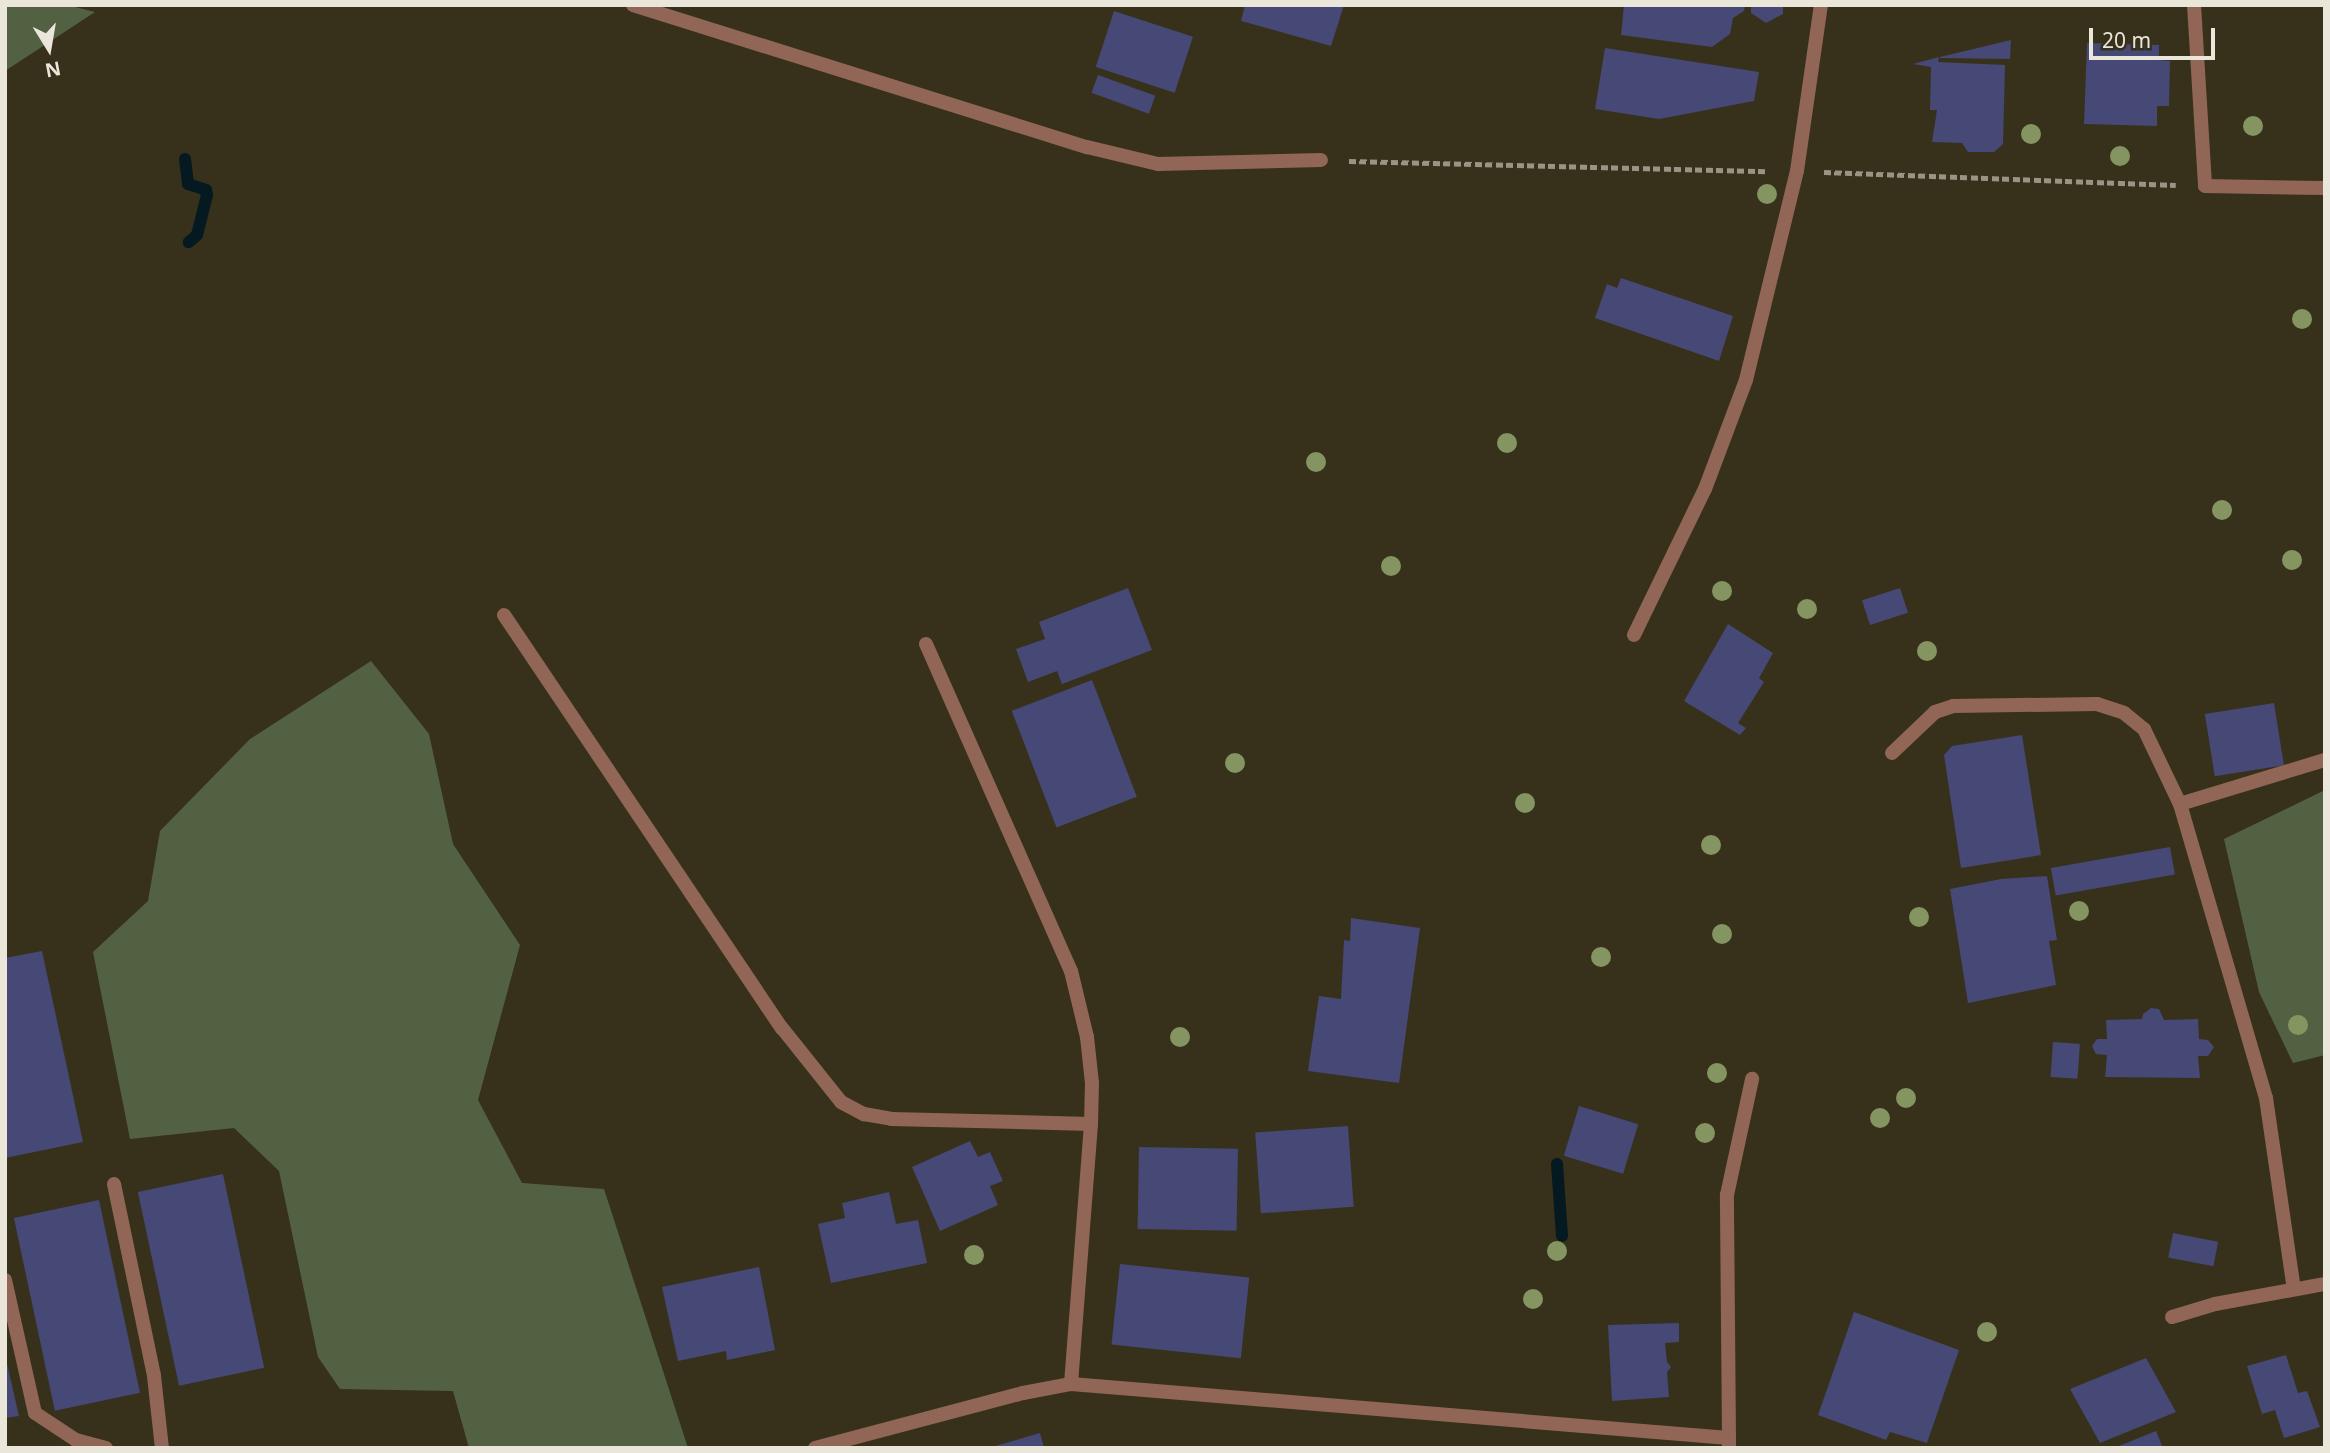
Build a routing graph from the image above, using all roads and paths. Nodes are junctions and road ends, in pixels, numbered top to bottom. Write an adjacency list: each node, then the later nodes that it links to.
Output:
1 (633, 5): 4 (street)
2 (1821, 5): 5 (street)
3 (2194, 5): 6 (street)
4 (1321, 160): 5 (path)
5 (1797, 172): 6 (path); 9 (street)
6 (2205, 186): 7 (street)
7 (2325, 188)
8 (504, 615): 15 (street)
9 (1634, 635)
10 (926, 644): 15 (street)
11 (1892, 753): 13 (street)
12 (2325, 760): 13 (street)
13 (2180, 804): 19 (street)
14 (1752, 1079): 23 (street)
15 (1091, 1124): 21 (street)
16 (114, 1184): 25 (street)
17 (5, 1280): 24 (street)
18 (2325, 1284): 19 (street)
19 (2294, 1289): 20 (street)
20 (2172, 1317)
21 (1071, 1384): 22 (street); 23 (street)
22 (880, 1432): 26 (street); 27 (street)
23 (1729, 1443)
24 (106, 1448)
25 (162, 1448)
26 (815, 1448)
27 (884, 1448)

